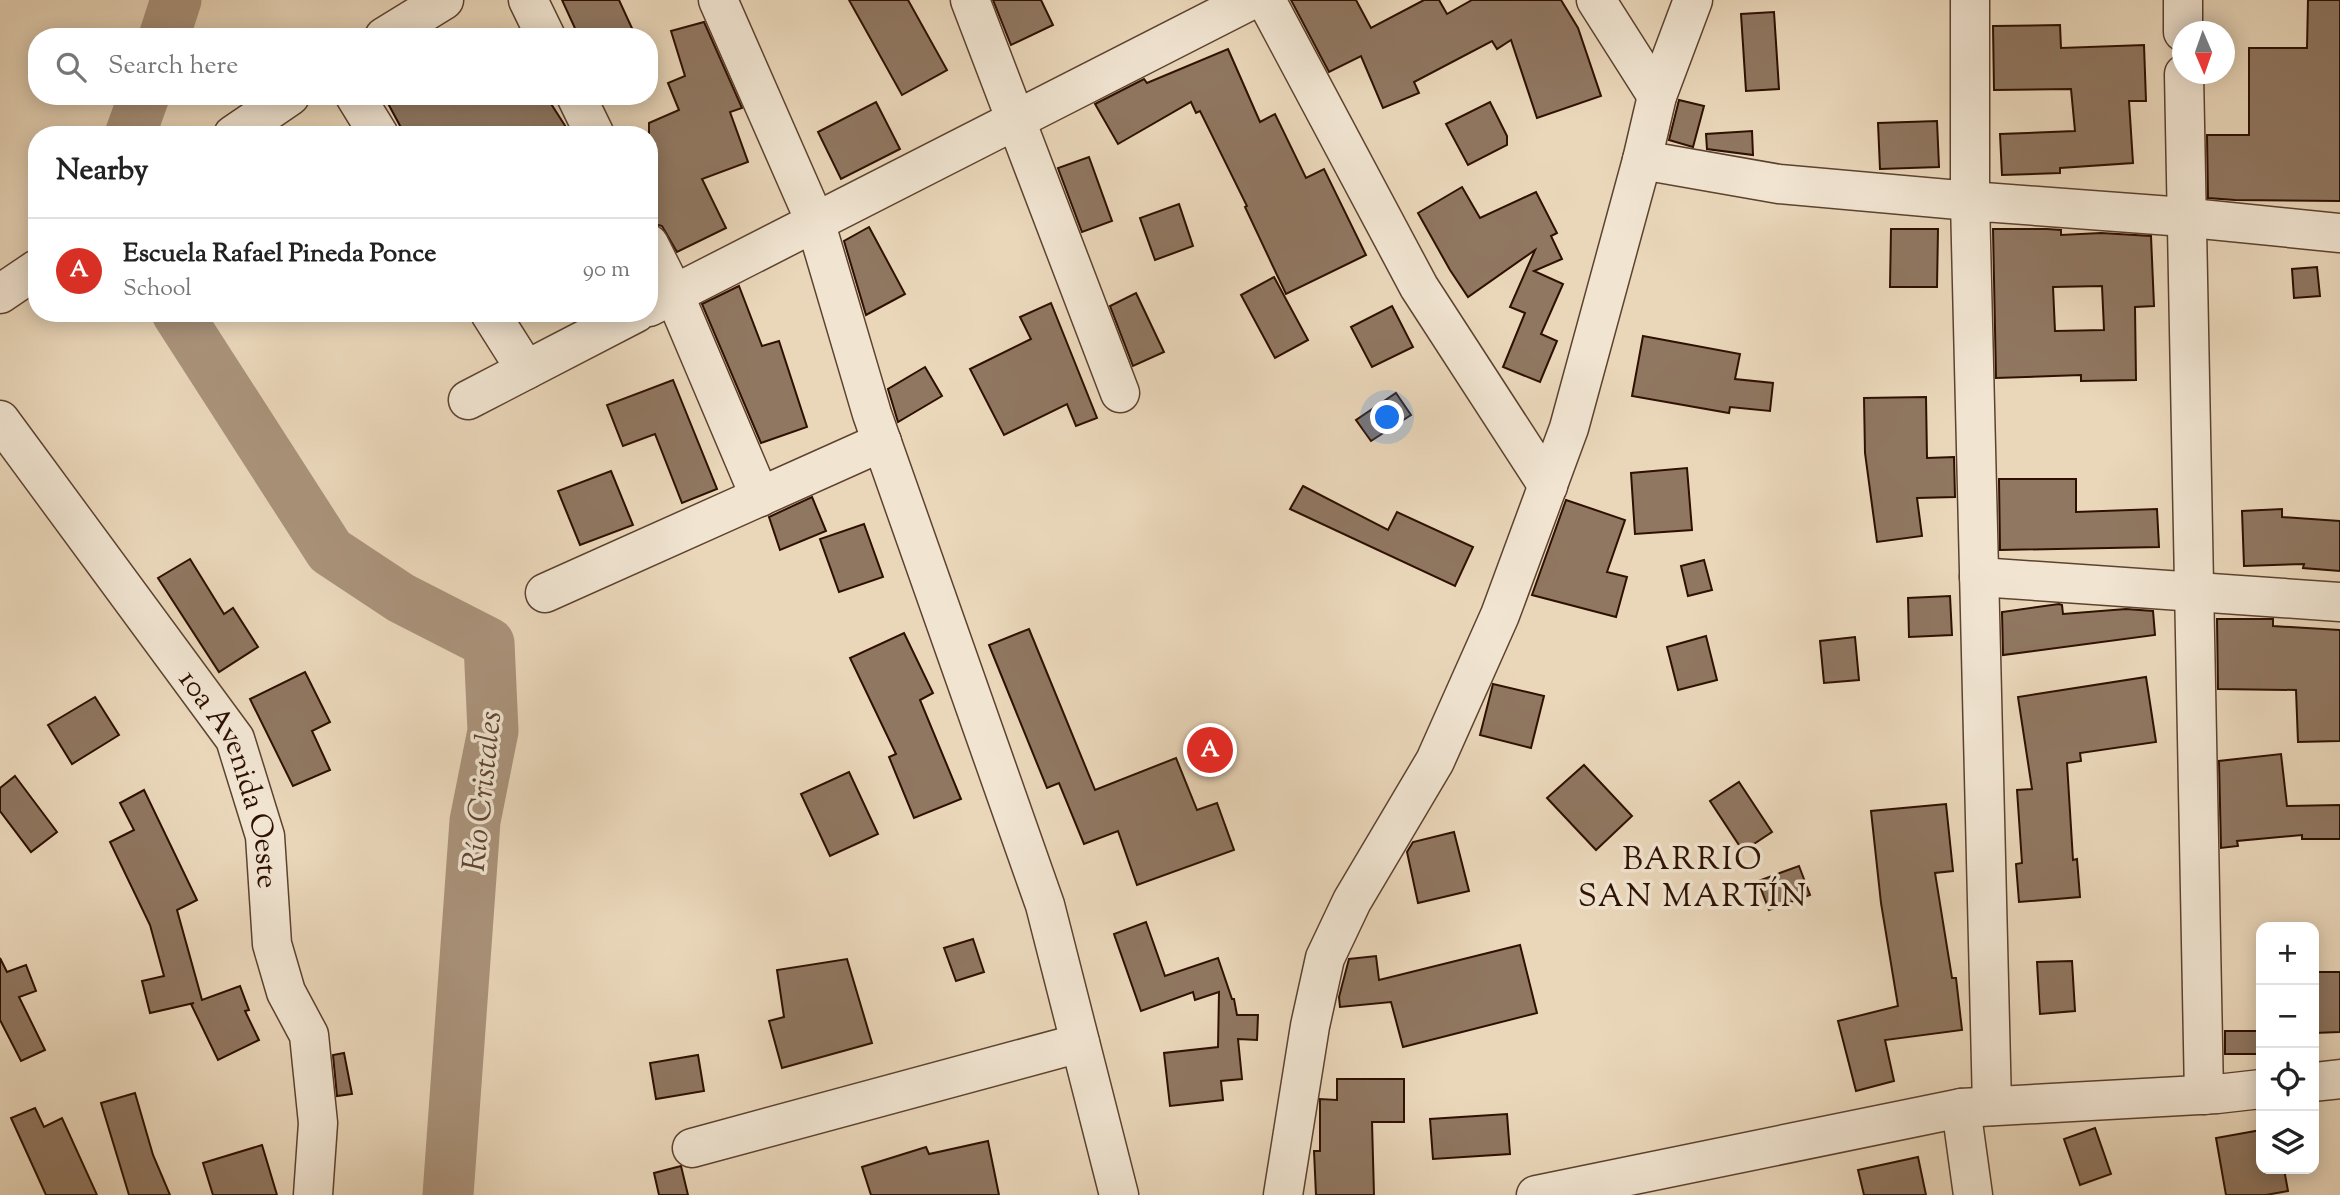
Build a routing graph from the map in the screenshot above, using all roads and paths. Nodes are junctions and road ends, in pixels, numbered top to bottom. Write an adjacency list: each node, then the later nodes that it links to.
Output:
1 (444, 0): 12 (street)
2 (527, 0): 13 (street)
3 (718, 0): 26 (street)
4 (970, 0): 19 (street)
5 (1251, 0): 19 (street)
6 (1266, 0): 39 (street)
7 (1596, 0): 15 (street)
8 (1693, 0): 15 (street)
9 (1970, 0): 24 (street)
10 (2183, 0): 11 (street)
11 (2183, 21)
12 (399, 28)
13 (541, 28)
14 (2184, 84): 25 (street)
15 (1657, 96): 23 (street)
16 (277, 105): 20 (street)
17 (361, 105): 21 (street)
18 (580, 105): 22 (street)
19 (1017, 119): 26 (street); 35 (street)
20 (246, 126)
21 (373, 126)
22 (591, 126)
23 (1642, 160): 24 (street); 39 (street)
24 (1970, 201): 25 (street); 41 (street)
25 (2187, 218): 27 (street); 42 (street)
26 (815, 221): 31 (street); 38 (street)
27 (2340, 233)
28 (28, 275): 30 (street)
29 (658, 283): 31 (street)
30 (0, 294)
31 (662, 300): 40 (street)
32 (496, 322): 34 (street)
33 (619, 322): 34 (street)
34 (526, 370): 36 (street)
35 (1120, 393)
36 (468, 400)
37 (0, 420): 52 (street, 10a Avenida Oeste)
38 (882, 442): 40 (street); 45 (street)
39 (1548, 485): 54 (street)
40 (760, 497): 43 (street)
41 (1979, 577): 42 (street); 50 (street)
42 (2194, 592): 44 (street); 49 (street)
43 (545, 593)
44 (2340, 602)
45 (1080, 1043): 51 (street); 53 (street)
46 (2340, 1079): 47 (street)
47 (2319, 1081)
48 (2256, 1090): 49 (street)
49 (2204, 1095): 50 (street)
50 (1976, 1107): 55 (street); 56 (street)
51 (692, 1148)
52 (313, 1195)
53 (1119, 1195)
54 (1283, 1195)
55 (1536, 1195)
56 (1973, 1195)

